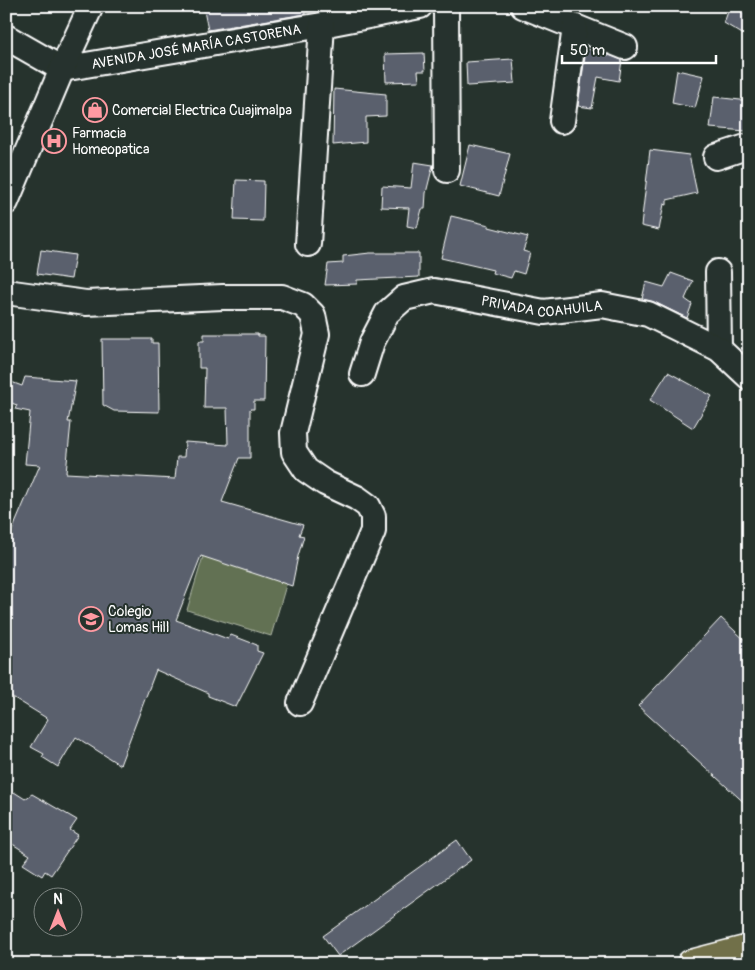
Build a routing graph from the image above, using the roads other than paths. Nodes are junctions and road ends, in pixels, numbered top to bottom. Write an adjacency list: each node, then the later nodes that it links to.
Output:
1 (91, 6): 9 (street)
2 (420, 6): 5 (street, AVENIDA JOSÉ MARÍA CASTORENA)
3 (446, 6): 13 (street)
4 (523, 6): 6 (street)
5 (322, 25): 9 (street, AVENIDA JOSÉ MARÍA CASTORENA); 15 (street)
6 (575, 27): 8 (street); 10 (street)
7 (6, 37): 9 (street)
8 (625, 47)
9 (62, 69): 14 (street)
10 (562, 121)
11 (749, 146): 12 (street)
12 (716, 157)
13 (447, 170)
14 (6, 202)
15 (308, 244)
16 (718, 272): 18 (street)
17 (6, 292): 21 (street)
18 (719, 349): 19 (street, PRIVADA COAHUILA); 20 (street, PRIVADA COAHUILA)
19 (362, 374)
20 (749, 377)
21 (300, 704)
22 (749, 949): 23 (main road)
23 (690, 964)

